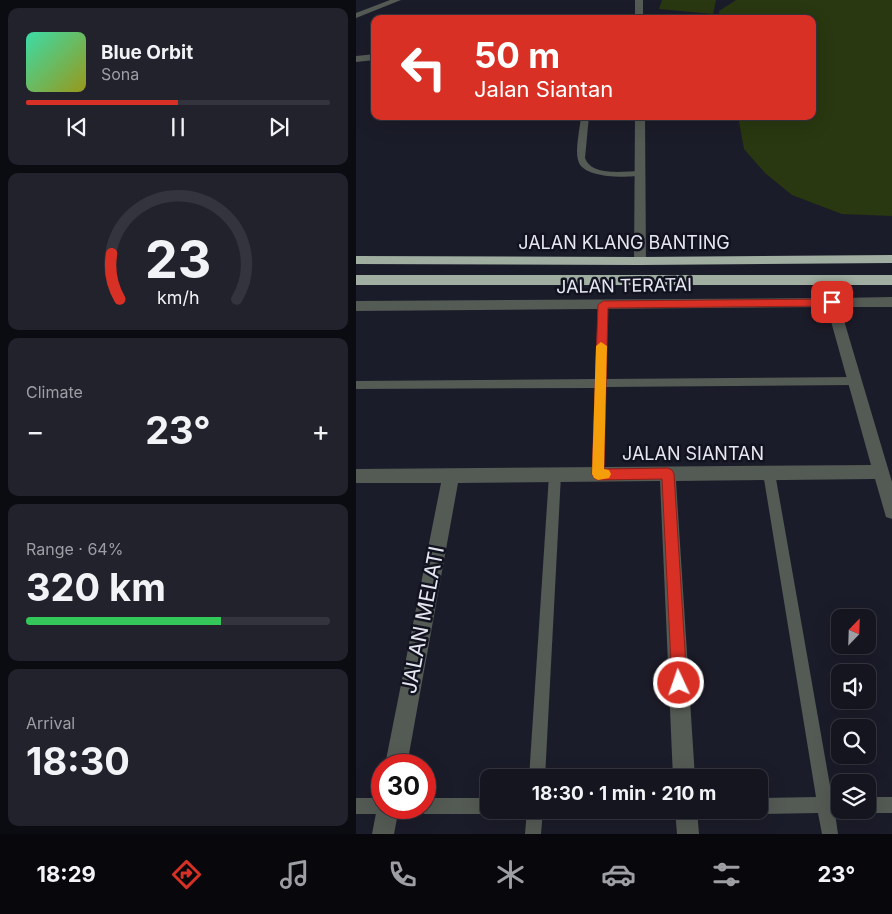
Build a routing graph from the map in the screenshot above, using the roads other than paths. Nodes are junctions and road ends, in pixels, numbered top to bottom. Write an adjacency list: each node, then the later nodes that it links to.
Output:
1 (397, 0): 4 (street)
2 (640, 0): 3 (street)
3 (639, 15)
4 (356, 16)
5 (371, 57): 6 (street)
6 (356, 59)
7 (585, 120): 9 (lane)
8 (640, 120): 9 (street)
9 (640, 174): 12 (street)
10 (892, 259): 12 (highway, JALAN KLANG BANTING)
11 (356, 260): 12 (highway, JALAN KLANG BANTING)
12 (640, 261)
13 (356, 280): 14 (highway, JALAN KLANG BANTING)
14 (826, 280): 15 (highway, JALAN KLANG BANTING); 16 (street)
15 (892, 280)
16 (832, 302): 17 (street, JALAN TERATAI); 18 (street, JALAN TERATAI); 20 (street)
17 (892, 302)
18 (603, 305): 19 (street, JALAN TERATAI); 21 (lane)
19 (356, 306)
20 (855, 382): 21 (lane); 23 (street)
21 (600, 383): 22 (lane); 26 (lane)
22 (356, 385)
23 (881, 472): 24 (street, JALAN SIANTAN); 30 (street)
24 (768, 473): 27 (street, JALAN SIANTAN); 34 (lane)
25 (554, 474): 26 (street, JALAN SIANTAN); 28 (street, JALAN SIANTAN); 32 (lane)
26 (598, 474): 27 (street, JALAN SIANTAN)
27 (668, 474): 33 (street)
28 (450, 475): 29 (street, JALAN SIANTAN); 31 (street, JALAN MELATI)
29 (356, 476)
30 (892, 511)
31 (398, 754)
32 (538, 769)
33 (684, 769)
34 (831, 801)
35 (876, 805): 36 (lane)
36 (892, 805)
37 (356, 806): 38 (lane)
38 (371, 806)
39 (436, 806): 40 (lane)
40 (480, 806)
41 (768, 806): 42 (lane)
42 (831, 806)
43 (386, 819): 47 (street)
44 (534, 819): 48 (lane)
45 (687, 819): 49 (street)
46 (831, 819): 50 (lane)
47 (383, 834)
48 (533, 834)
49 (688, 834)
50 (830, 834)

